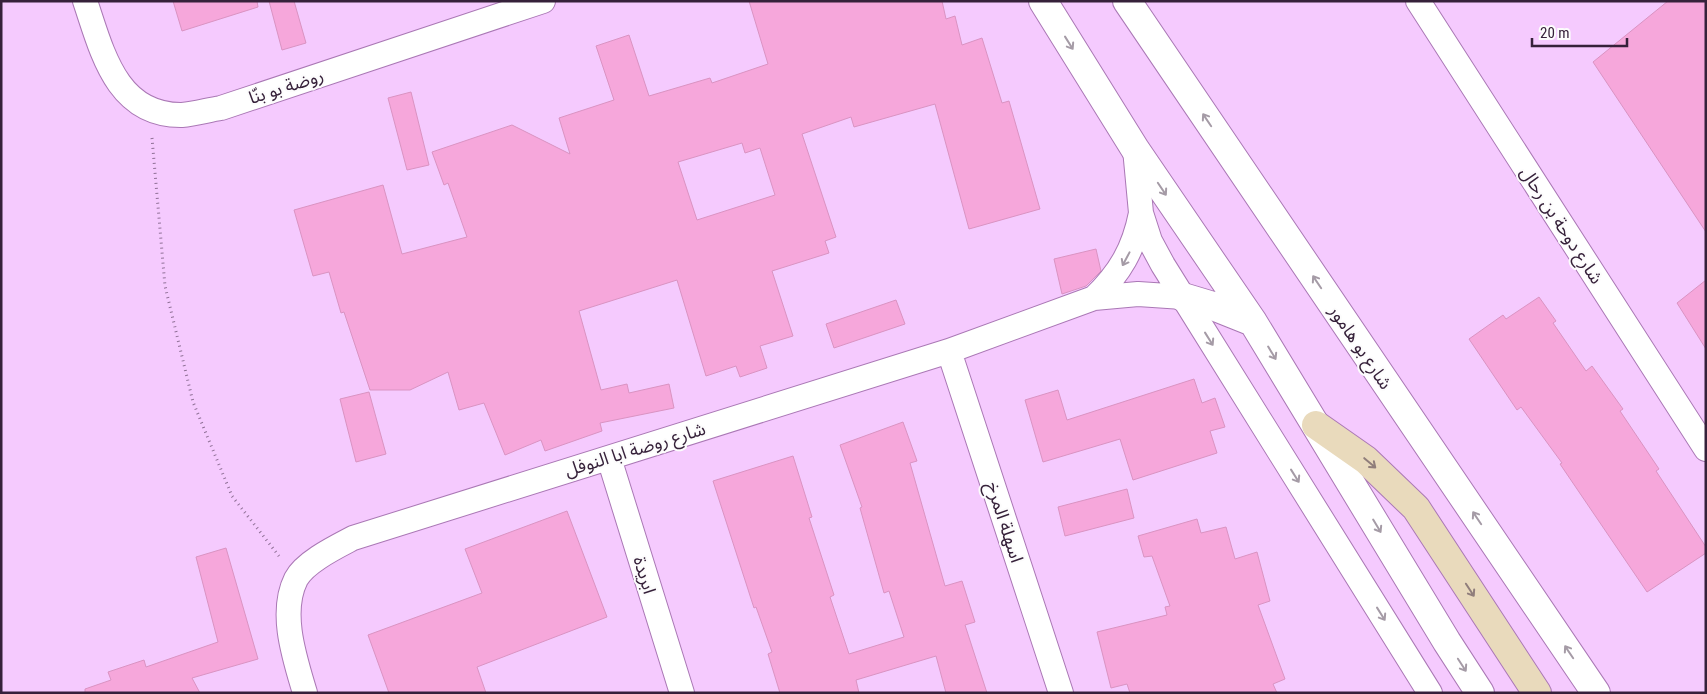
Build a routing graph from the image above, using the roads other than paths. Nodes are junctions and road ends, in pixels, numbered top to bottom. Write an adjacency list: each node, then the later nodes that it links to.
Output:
1 (86, 1): 2 (street, روضة بو بنّا)
2 (543, 1)
3 (1043, 1): 8 (street, one-way to 8)
4 (1127, 1): 7 (street, شارع بو هامور)
5 (1144, 1): 7 (street)
6 (1423, 3): 15 (street, شارع دوحة بن رحال)
7 (1144, 28): 24 (street, شارع بو هامور, one-way to 7)
8 (1135, 149): 9 (street); 12 (street, one-way to 12)
9 (1141, 213): 10 (street); 11 (street, شارع روضة ابا النوفل, one-way to 11)
10 (1183, 297): 11 (street, شارع روضة ابا النوفل); 12 (street); 17 (street, one-way to 17)
11 (1094, 298): 13 (street, شارع روضة ابا النوفل)
12 (1253, 322): 14 (street, one-way to 14)
13 (949, 351): 16 (street, شارع روضة ابا النوفل); 20 (street, اسهلة المرخ)
14 (1316, 425): 22 (street, one-way to 22); 23 (main road, one-way to 23)
15 (1706, 448)
16 (608, 458): 18 (street, شارع روضة ابا النوفل); 19 (street, ابريدة)
17 (1415, 683): 21 (street)
18 (305, 693)
19 (682, 693)
20 (1061, 693)
21 (1430, 693)
22 (1480, 693)
23 (1538, 693)
24 (1596, 693)

